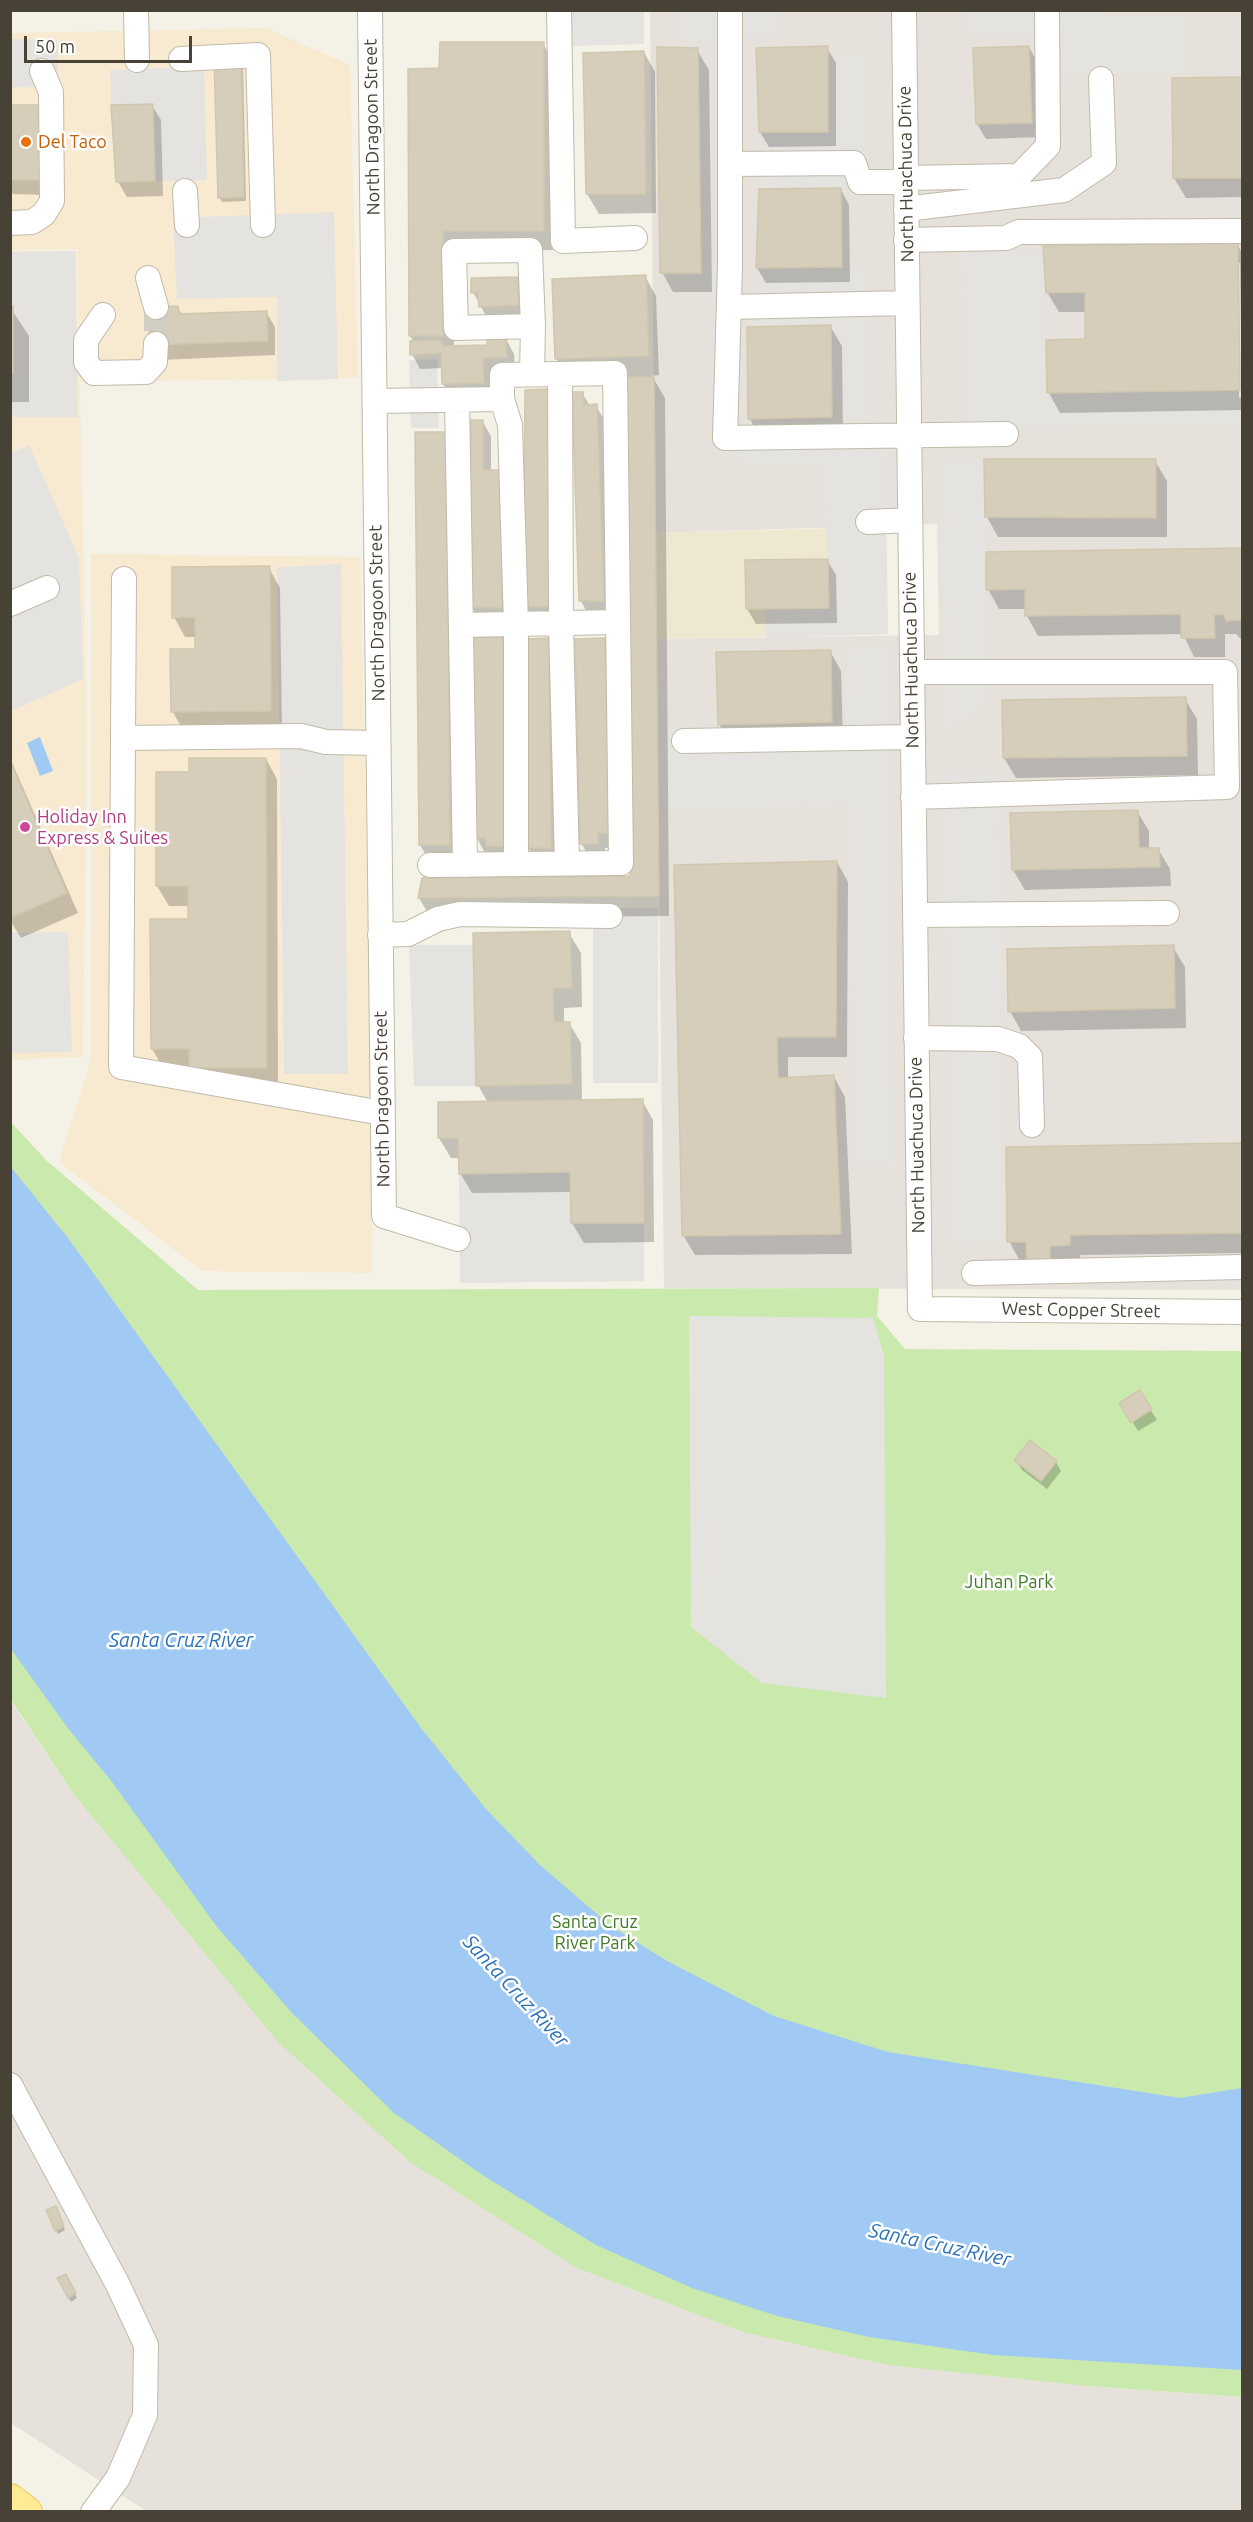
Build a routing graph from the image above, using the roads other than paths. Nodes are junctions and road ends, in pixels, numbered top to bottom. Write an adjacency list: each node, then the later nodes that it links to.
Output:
1 (136, 10): 8 (street)
2 (370, 10): 32 (street, North Dragoon Street)
3 (559, 10): 19 (street)
4 (730, 10): 11 (street)
5 (904, 10): 12 (street, North Huachuca Drive)
6 (1047, 10): 12 (street)
7 (181, 59): 17 (street)
8 (137, 60)
9 (42, 71): 15 (street)
10 (1101, 79): 14 (street)
11 (730, 164): 12 (street); 24 (street)
12 (906, 180): 14 (street, North Huachuca Drive)
13 (185, 190): 16 (street)
14 (906, 209): 20 (street, North Huachuca Drive)
15 (10, 223)
16 (186, 225)
17 (263, 225)
18 (1242, 231): 20 (street)
19 (635, 238)
20 (906, 240): 22 (street, North Huachuca Drive)
21 (148, 278): 23 (street)
22 (907, 303): 24 (street); 33 (street, North Huachuca Drive)
23 (156, 306)
24 (729, 307): 33 (street)
25 (103, 315): 27 (street)
26 (532, 326): 26 (street); 28 (street)
27 (156, 345)
28 (532, 374): 29 (street); 30 (street)
29 (560, 374): 40 (street); 41 (street)
30 (502, 399): 31 (street); 42 (street)
31 (457, 400): 32 (street); 43 (street)
32 (375, 401): 48 (street, North Dragoon Street)
33 (909, 434): 34 (street); 35 (street, North Huachuca Drive)
34 (1006, 434)
35 (910, 520): 36 (street); 44 (street, North Huachuca Drive)
36 (868, 522)
37 (124, 579): 46 (street)
38 (47, 588): 39 (street)
39 (10, 604)
40 (618, 622): 41 (street); 50 (street)
41 (561, 623): 42 (street); 50 (street)
42 (516, 624): 43 (street); 51 (street)
43 (461, 625): 53 (street)
44 (912, 672): 45 (street, North Huachuca Drive); 49 (street)
45 (912, 737): 47 (street); 49 (street, North Huachuca Drive)
46 (123, 738): 48 (street); 59 (street)
47 (684, 741)
48 (378, 743): 57 (street, North Dragoon Street)
49 (913, 797): 55 (street, North Huachuca Drive)
50 (567, 863): 51 (street)
51 (516, 864): 53 (street)
52 (430, 865): 53 (street)
53 (465, 865)
54 (1167, 913): 55 (street)
55 (915, 915): 58 (street, North Huachuca Drive)
56 (610, 916): 57 (street)
57 (380, 935): 59 (street, North Dragoon Street)
58 (916, 1038): 60 (street); 64 (street, North Huachuca Drive)
59 (382, 1113): 61 (street, North Dragoon Street)
60 (1032, 1125)
61 (458, 1239)
62 (1242, 1267): 63 (street)
63 (974, 1273)
64 (920, 1309): 65 (street, West Copper Street)
65 (1242, 1312)
66 (10, 2085): 69 (street)
67 (10, 2499): 68 (main road)
68 (27, 2511)
69 (93, 2511)

